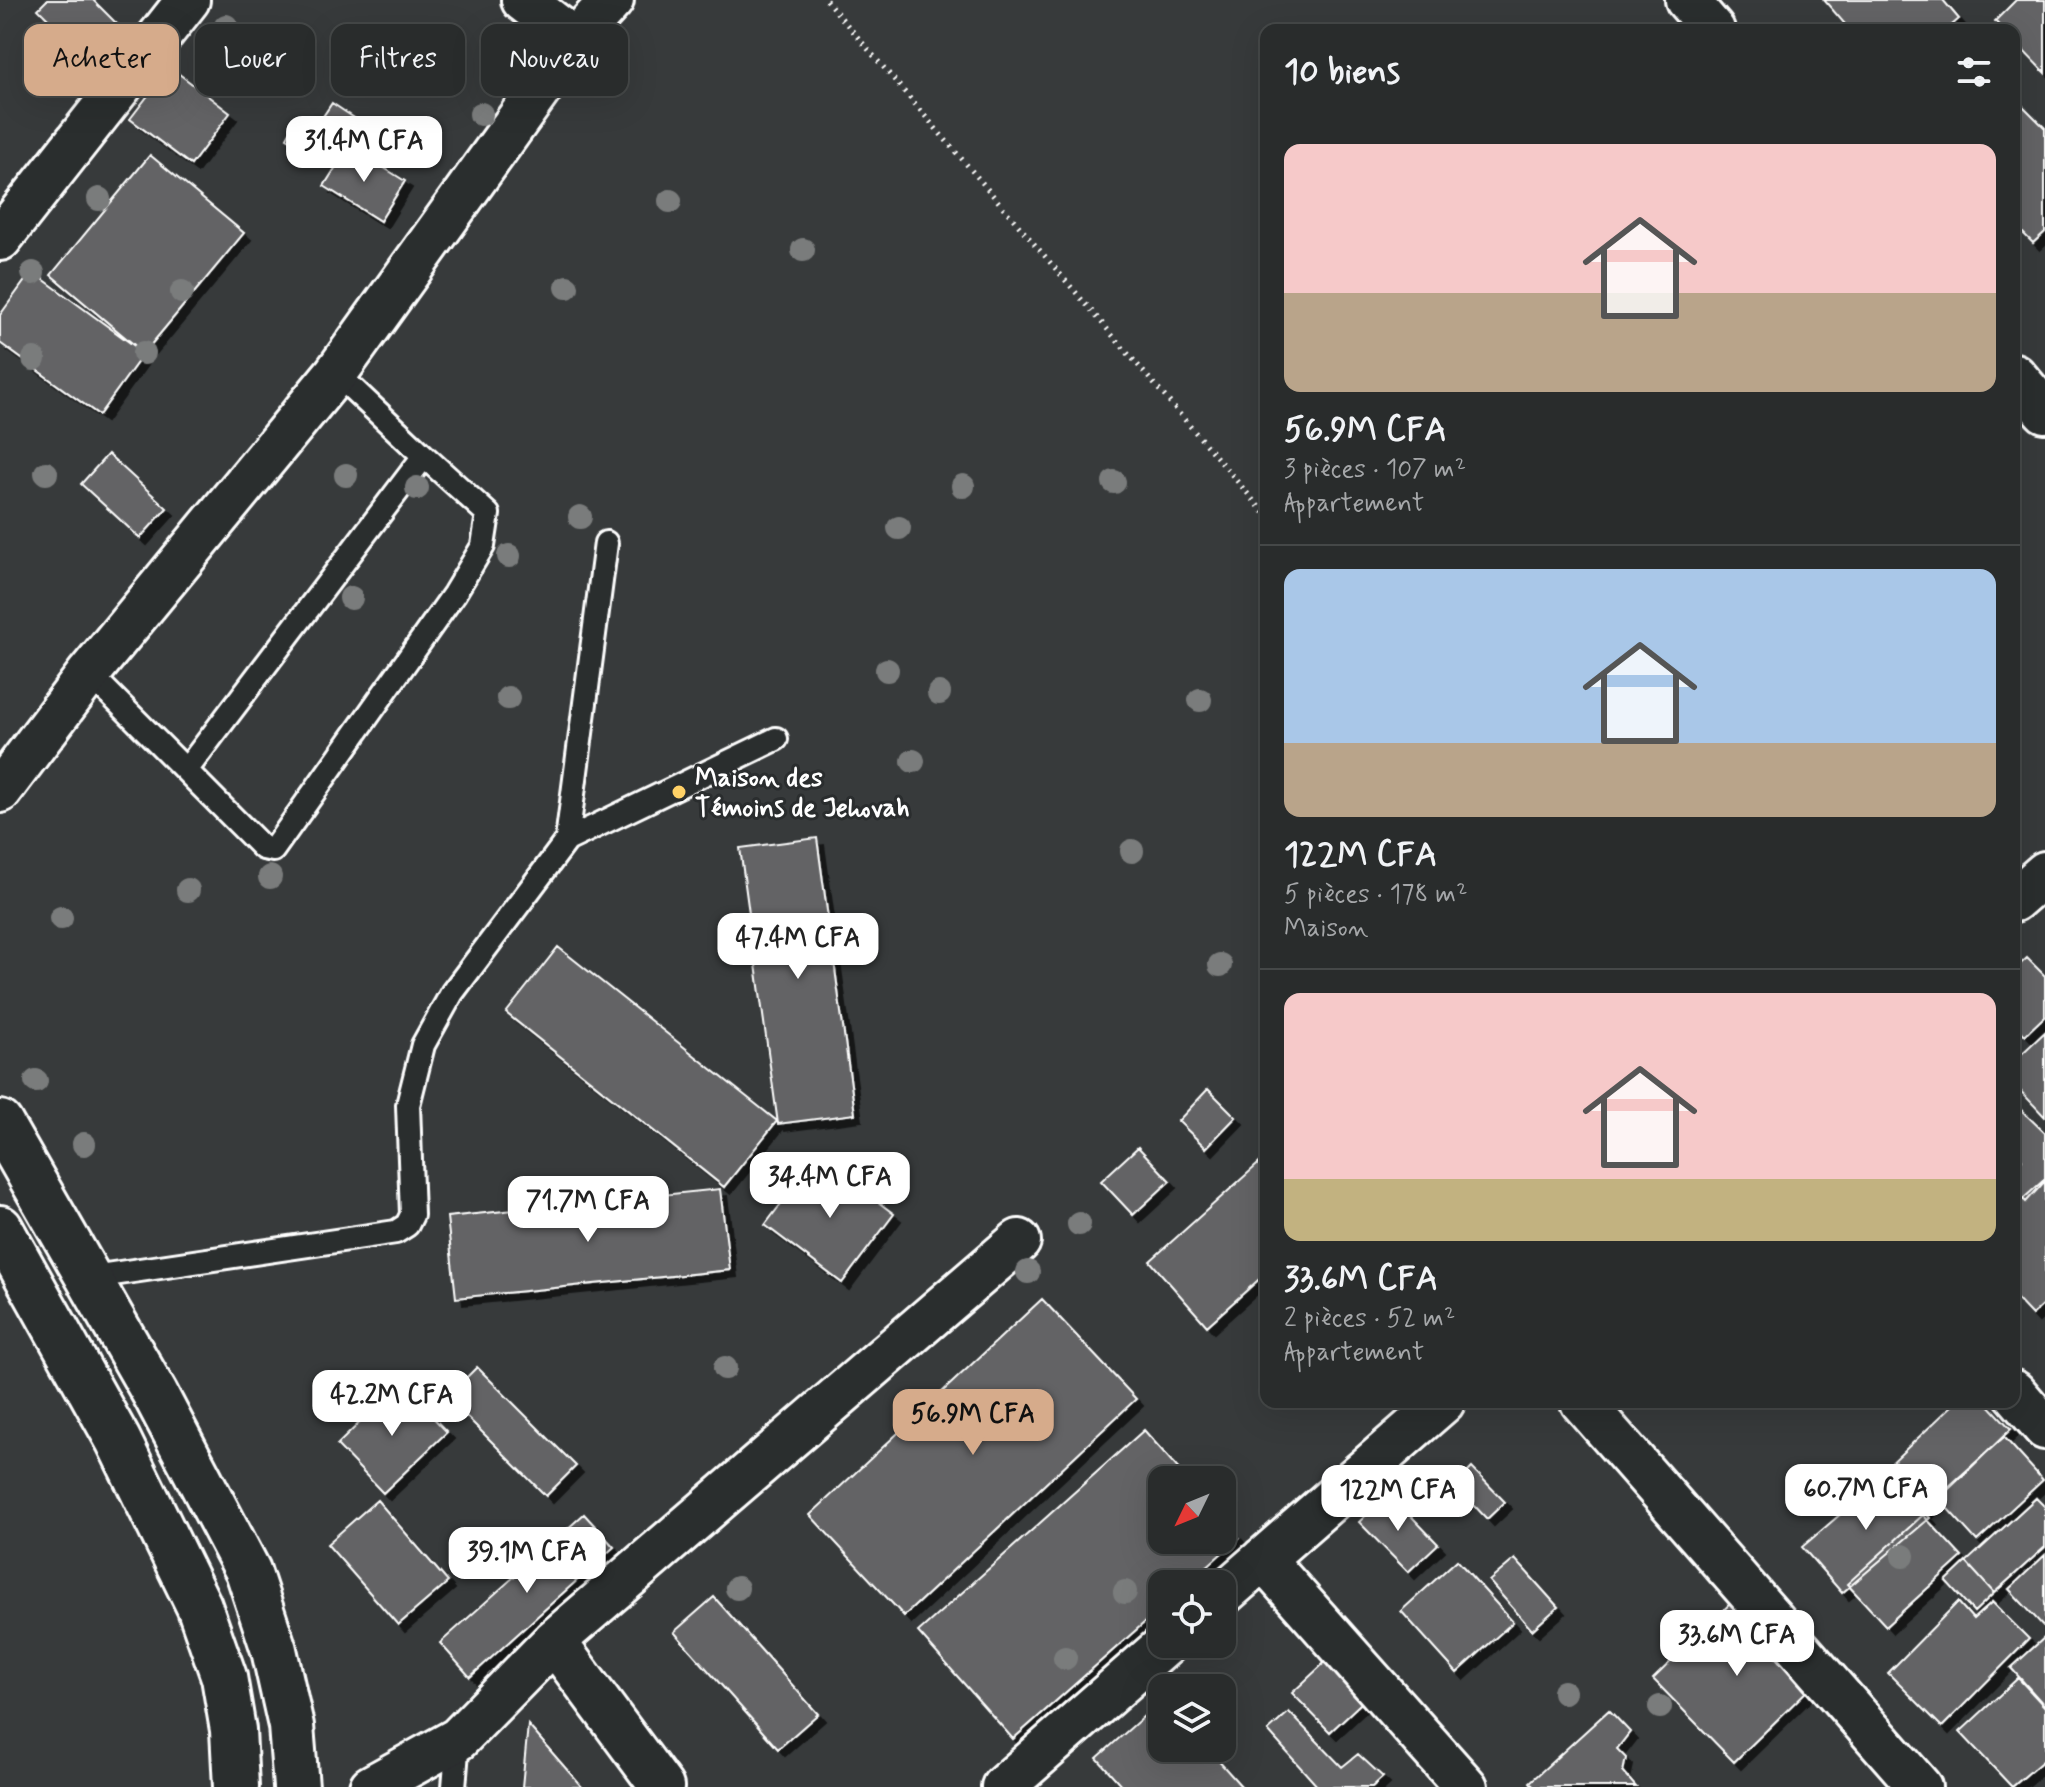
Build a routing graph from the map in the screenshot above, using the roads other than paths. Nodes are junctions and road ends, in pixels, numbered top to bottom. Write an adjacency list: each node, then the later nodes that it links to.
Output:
1 (188, 0): 9 (street)
2 (523, 0): 5 (street)
3 (612, 0): 6 (street)
4 (1687, 0): 7 (street)
5 (554, 24)
6 (590, 24)
7 (1708, 24)
8 (535, 96): 10 (street)
9 (0, 239)
10 (336, 373): 13 (lane); 15 (street)
11 (2020, 382): 12 (street)
12 (2045, 411)
13 (424, 456): 17 (lane); 17 (lane)
14 (606, 543): 19 (lane)
15 (89, 673): 17 (lane); 18 (street)
16 (776, 739): 19 (lane)
17 (187, 769)
18 (0, 791)
19 (567, 840): 23 (lane)
20 (0, 1123): 23 (main road)
21 (3, 1240): 34 (main road)
22 (1019, 1241): 30 (street)
23 (86, 1278): 35 (main road)
24 (2020, 1399): 27 (street)
25 (1436, 1408): 28 (street)
26 (1587, 1408): 40 (street)
27 (2045, 1428)
28 (1263, 1559): 29 (street); 39 (street)
29 (1236, 1583)
30 (554, 1641): 32 (street); 38 (street)
31 (1151, 1658): 33 (street)
32 (458, 1739): 36 (street); 37 (lane)
33 (1014, 1784)
34 (236, 1787)
35 (296, 1787)
36 (371, 1787)
37 (454, 1787)
38 (662, 1787)
39 (1466, 1787)
40 (1920, 1787)

